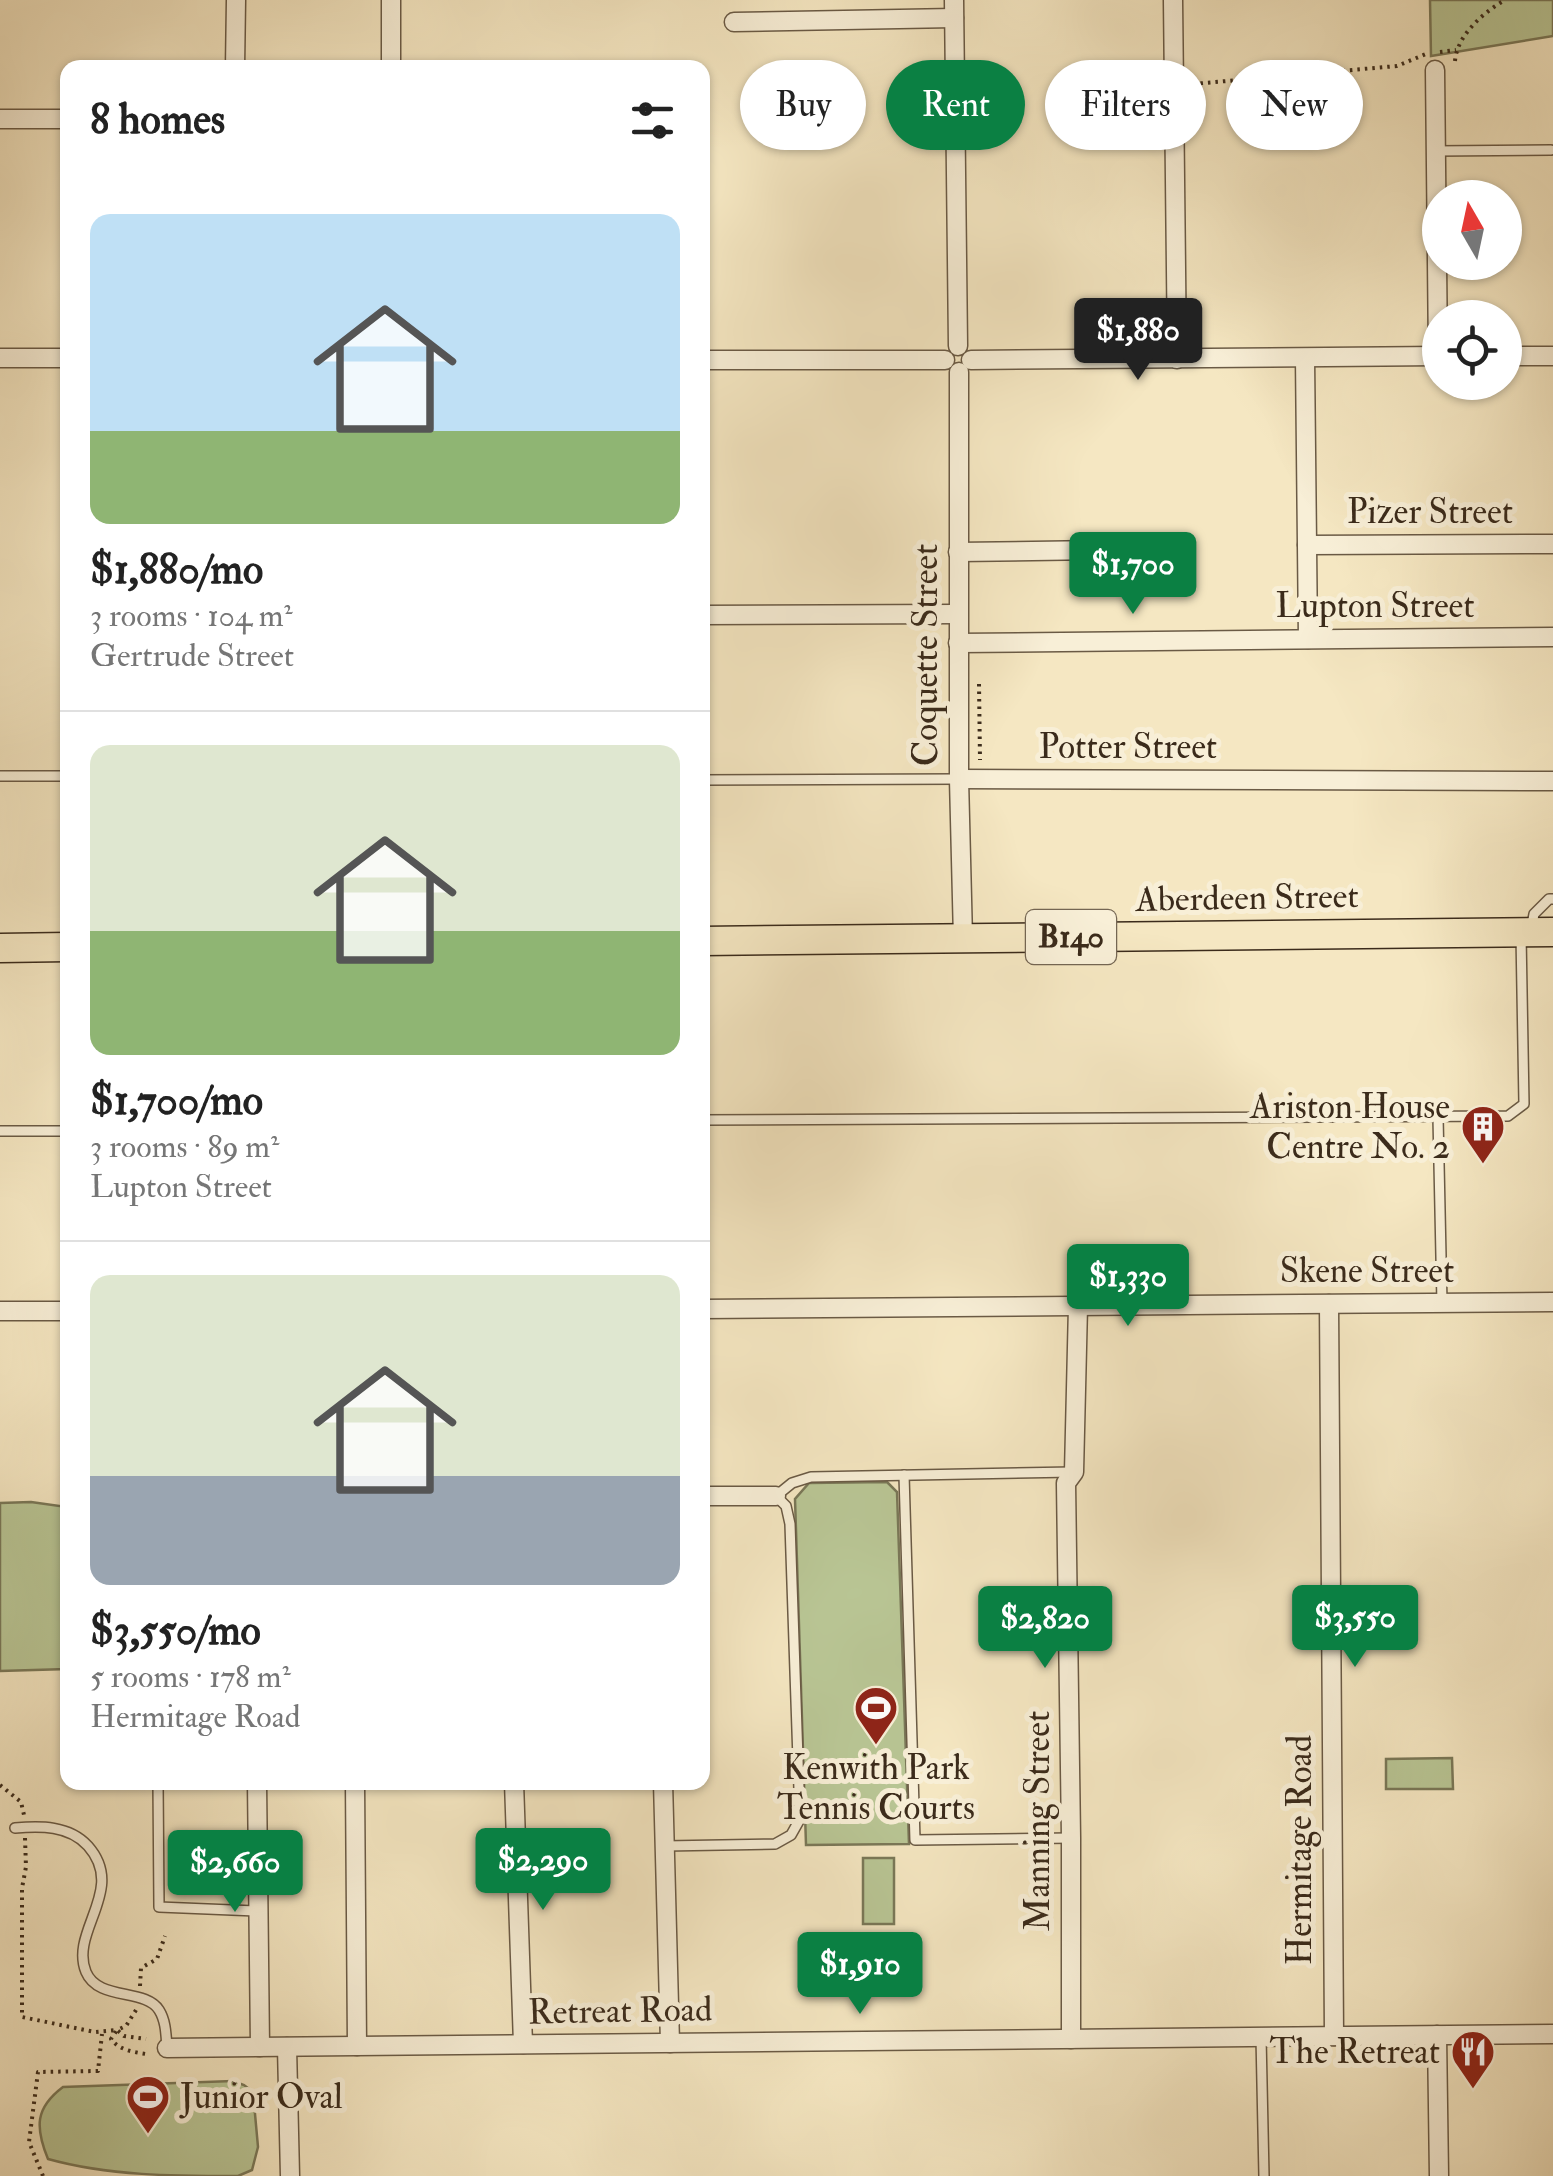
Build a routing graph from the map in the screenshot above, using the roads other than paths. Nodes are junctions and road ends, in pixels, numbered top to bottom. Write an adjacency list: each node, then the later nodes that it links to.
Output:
1 (236, 0): 6 (street)
2 (392, 0): 7 (street)
3 (1173, 0): 21 (street)
4 (954, 9): 5 (street); 20 (street, Coquette Street)
5 (734, 22)
6 (235, 60)
7 (391, 60)
8 (1435, 70): 12 (street)
9 (0, 119): 10 (street)
10 (60, 119)
11 (1551, 150): 12 (lane)
12 (1436, 151): 13 (street)
13 (1438, 300)
14 (1422, 356): 19 (street)
15 (1522, 356): 16 (street)
16 (1553, 356)
17 (0, 358): 18 (street)
18 (60, 358)
19 (1306, 358): 21 (street); 24 (street)
20 (958, 359): 21 (street); 22 (street); 26 (street, Coquette Street)
21 (1177, 359)
22 (710, 360)
23 (1553, 544): 24 (street, Pizer Street)
24 (1307, 545): 30 (street)
25 (1166, 550): 26 (street)
26 (958, 552): 27 (street, Coquette Street)
27 (958, 614): 28 (street); 31 (street, Coquette Street)
28 (710, 615)
29 (1553, 637): 30 (street, Lupton Street)
30 (1308, 639): 31 (street, Lupton Street)
31 (958, 643): 34 (street, Coquette Street)
32 (0, 776): 33 (lane)
33 (60, 776)
34 (959, 779): 35 (lane, Potter Street); 36 (street, Potter Street); 39 (street, Coquette Street)
35 (710, 780)
36 (1553, 781)
37 (1553, 899): 38 (lane)
38 (1535, 932): 39 (main road, Aberdeen Street / B140); 43 (lane)
39 (963, 938): 40 (main road, Aberdeen Street / B140)
40 (710, 941)
41 (60, 947): 42 (main road)
42 (0, 948)
43 (1438, 1117): 44 (lane); 48 (lane)
44 (710, 1120)
45 (60, 1130): 46 (lane)
46 (0, 1131)
47 (1553, 1302): 48 (street, Skene Street)
48 (1442, 1303): 49 (street, Skene Street)
49 (1329, 1304): 50 (street, Skene Street); 69 (street, Hermitage Road)
50 (1078, 1306): 51 (street, Skene Street); 54 (street, Manning Street)
51 (710, 1309)
52 (0, 1311): 53 (street)
53 (60, 1311)
54 (1074, 1472): 55 (lane); 64 (street, Manning Street)
55 (904, 1475): 57 (lane); 64 (lane)
56 (710, 1496): 57 (street)
57 (776, 1496): 65 (lane)
58 (158, 1790): 66 (lane)
59 (257, 1790): 66 (street)
60 (355, 1790): 74 (street)
61 (514, 1790): 73 (street)
62 (663, 1790): 65 (street)
63 (15, 1828): 77 (lane)
64 (1071, 1838): 71 (street, Manning Street)
65 (665, 1846): 72 (street)
66 (259, 1912): 75 (street)
67 (1553, 2034): 68 (street, Retreat Road)
68 (1437, 2035): 69 (street, Retreat Road); 80 (street)
69 (1334, 2036): 70 (street, Retreat Road)
70 (1261, 2037): 71 (street, Retreat Road); 79 (lane)
71 (1071, 2038): 72 (street, Retreat Road)
72 (670, 2043): 73 (street, Retreat Road)
73 (523, 2044): 74 (street, Retreat Road)
74 (357, 2046): 76 (street, Retreat Road)
75 (260, 2047): 76 (street, Retreat Road); 77 (street, Retreat Road)
76 (286, 2047): 78 (street)
77 (167, 2048)
78 (290, 2176)
79 (1264, 2176)
80 (1439, 2176)

